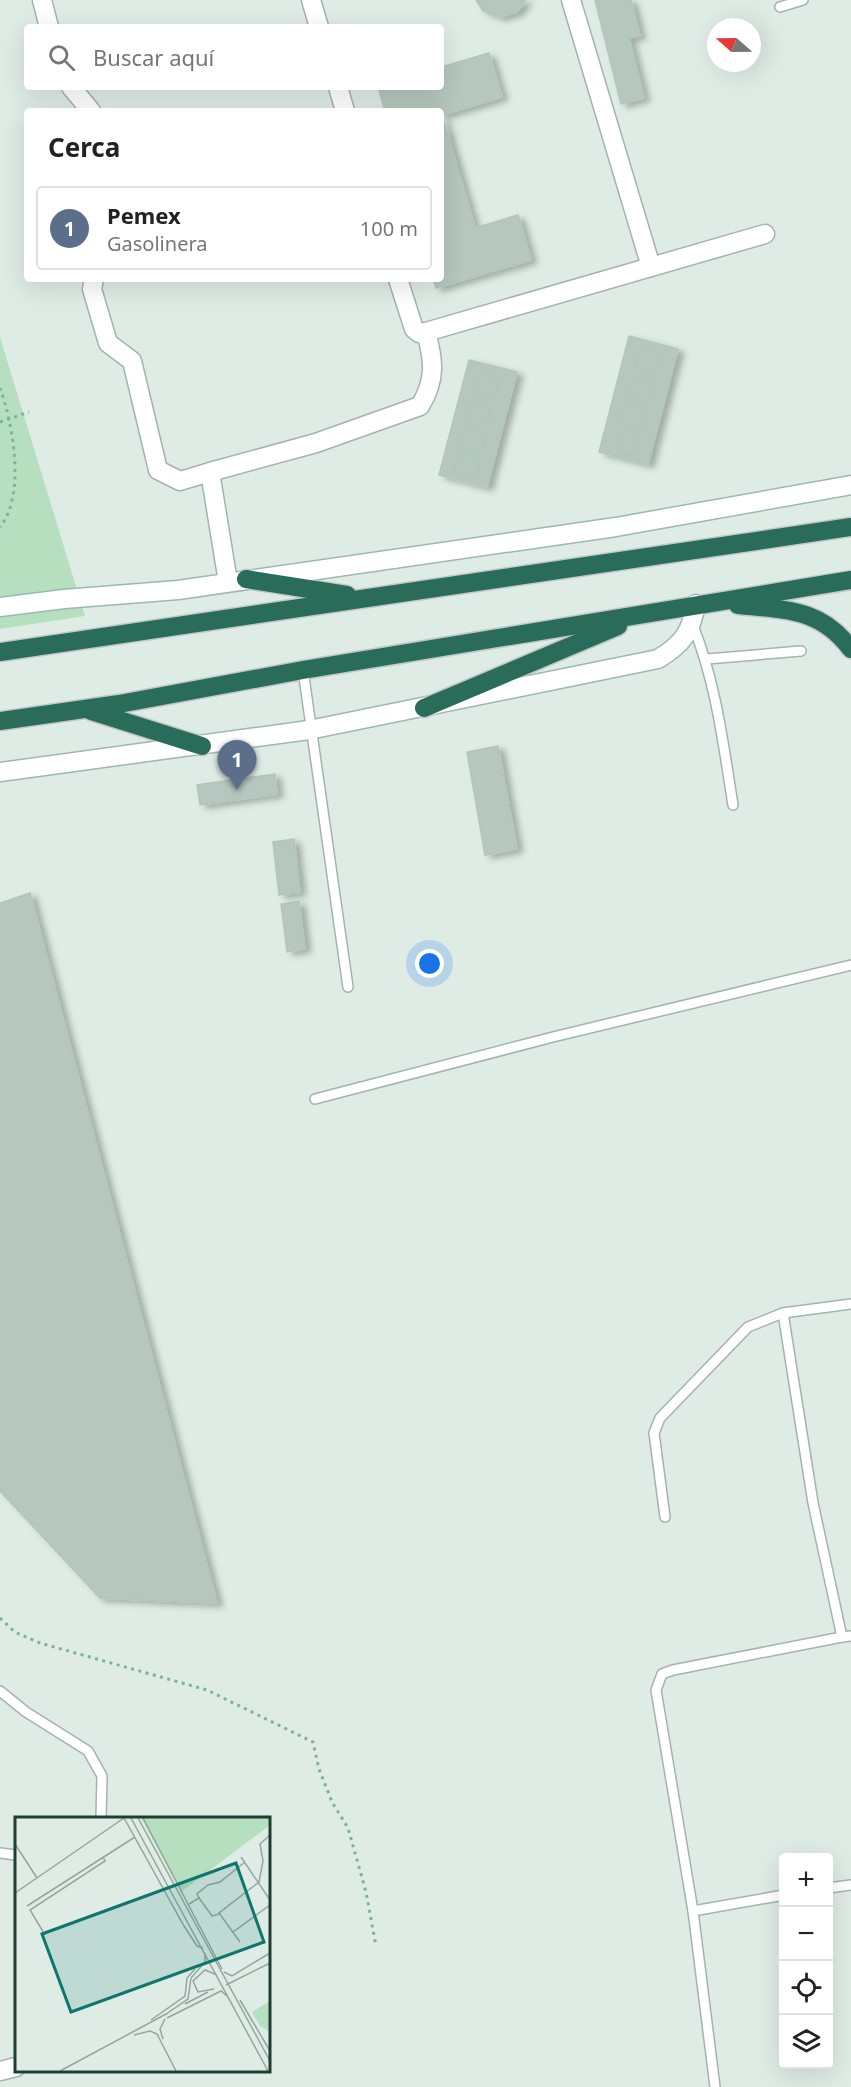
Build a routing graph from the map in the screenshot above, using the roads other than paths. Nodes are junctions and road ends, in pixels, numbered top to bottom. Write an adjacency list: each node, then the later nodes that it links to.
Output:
1 (42, 0): 6 (main road)
2 (311, 0): 7 (main road)
3 (571, 0): 13 (main road)
4 (803, 0): 5 (lane)
5 (780, 7)
6 (48, 24)
7 (318, 24)
8 (74, 90): 10 (main road)
9 (339, 90): 11 (main road)
10 (88, 108)
11 (344, 108)
12 (765, 234): 13 (main road)
13 (651, 267): 16 (main road)
14 (93, 282): 17 (main road)
15 (399, 282): 16 (main road)
16 (426, 332): 17 (main road)
17 (210, 472): 21 (main road)
18 (851, 485): 21 (main road)
19 (846, 526): 22 (highway)
20 (851, 580): 23 (highway)
21 (237, 581): 22 (highway); 24 (main road)
22 (363, 597): 29 (highway)
23 (705, 603): 25 (highway); 26 (main road); 27 (highway)
24 (0, 607)
25 (646, 614): 31 (highway); 32 (highway)
26 (692, 623): 30 (lane); 32 (main road)
27 (851, 649)
28 (801, 651): 30 (lane)
29 (0, 652)
30 (707, 660): 38 (lane)
31 (303, 670): 33 (highway); 35 (lane)
32 (424, 708): 35 (main road)
33 (83, 709): 34 (highway); 36 (highway)
34 (0, 721)
35 (309, 730): 36 (main road); 40 (lane)
36 (202, 746): 37 (main road)
37 (0, 772)
38 (733, 805)
39 (851, 965): 41 (lane)
40 (348, 987)
41 (315, 1099)
42 (851, 1304): 43 (lane)
43 (783, 1313): 44 (lane); 45 (lane)
44 (665, 1517)
45 (846, 1636): 53 (lane)
46 (0, 1691): 47 (lane)
47 (101, 1817)
48 (0, 1853): 49 (lane)
49 (15, 1855)
50 (851, 1885): 51 (lane)
51 (833, 1887)
52 (779, 1896): 53 (lane)
53 (693, 1911): 56 (lane)
54 (15, 2067): 55 (main road)
55 (0, 2071)
56 (715, 2087)

